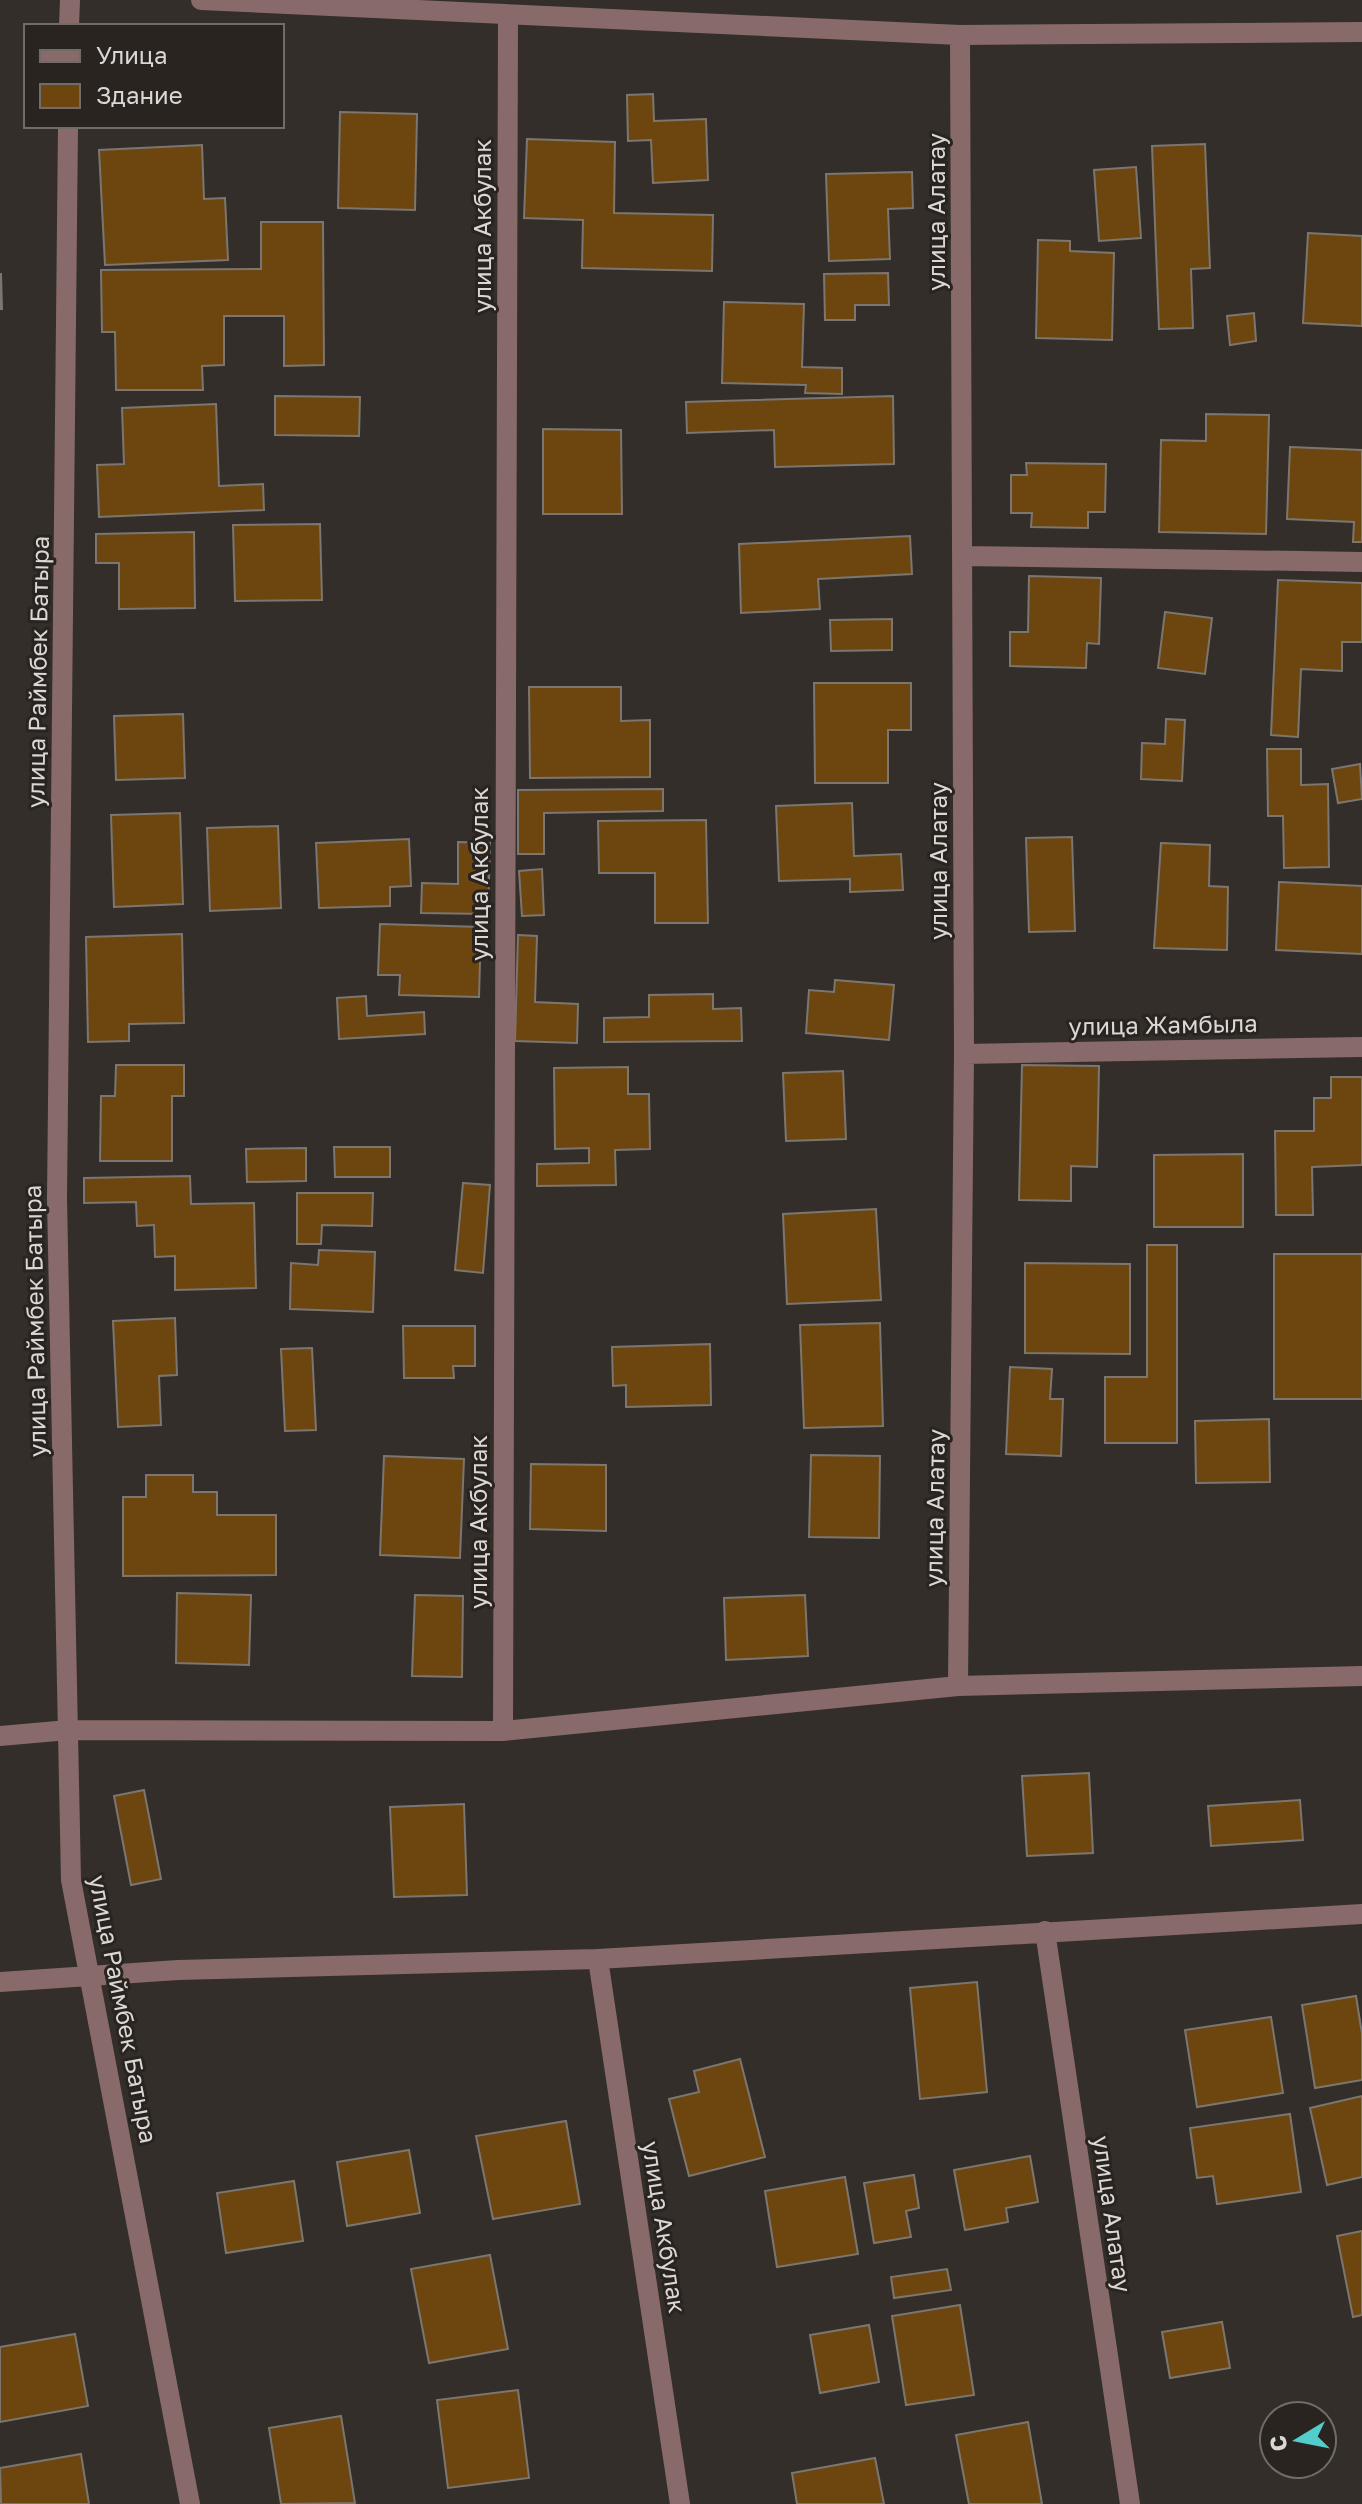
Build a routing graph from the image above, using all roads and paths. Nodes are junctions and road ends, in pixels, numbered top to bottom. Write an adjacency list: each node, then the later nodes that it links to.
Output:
1 (70, 0): 4 (street)
2 (201, 0): 3 (street)
3 (508, 17): 6 (street); 15 (street, улица Акбулак)
4 (69, 24)
5 (1362, 32): 6 (street)
6 (960, 35): 8 (street, улица Алатау)
7 (68, 128): 14 (street, улица Раймбек Батыра)
8 (962, 556): 9 (street); 11 (street, улица Алатау)
9 (1362, 562)
10 (1362, 1047): 11 (street, улица Жамбыла)
11 (964, 1054): 13 (street, улица Алатау)
12 (1362, 1676): 13 (street)
13 (958, 1686): 15 (street)
14 (68, 1730): 15 (street); 16 (street); 20 (street, улица Раймбек Батыра)
15 (503, 1731)
16 (0, 1736)
17 (1362, 1914): 18 (street)
18 (1045, 1931): 19 (street); 24 (street, улица Алатау)
19 (598, 1959): 20 (street); 23 (street, улица Акбулак)
20 (90, 1976): 21 (street); 22 (street, улица Раймбек Батыра)
21 (0, 1982)
22 (190, 2504)
23 (680, 2504)
24 (1130, 2504)

